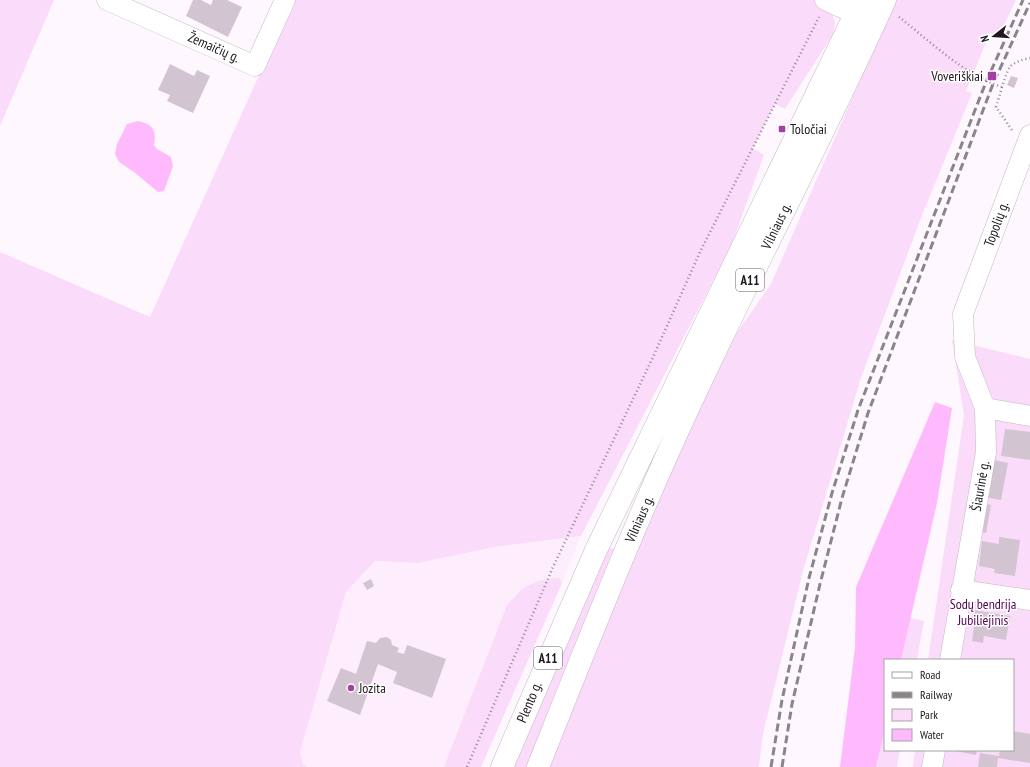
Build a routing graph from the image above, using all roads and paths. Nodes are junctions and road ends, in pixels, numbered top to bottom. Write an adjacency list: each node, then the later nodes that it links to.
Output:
1 (106, 0): 2 (street, Žemaičių g.)
2 (285, 0)
3 (826, 0): 4 (street); 17 (path)
4 (859, 7): 12 (highway, Vilniaus g. / A11)
5 (890, 8): 7 (path); 19 (highway, Vilniaus g. / A11)
6 (1030, 58): 7 (path)
7 (1002, 87): 8 (path)
8 (1028, 138): 9 (street, Topolių g.)
9 (963, 314): 10 (street, Šiaurinė g.)
10 (985, 408): 11 (street); 13 (street, Šiaurinė g.)
11 (1030, 416)
12 (596, 550): 18 (highway, Plento g. / A11)
13 (961, 590): 14 (street); 15 (street, Šiaurinė g.)
14 (1030, 600)
15 (950, 659)
16 (935, 751): 20 (street)
17 (466, 767)
18 (502, 767)
19 (538, 767)
20 (932, 767)

